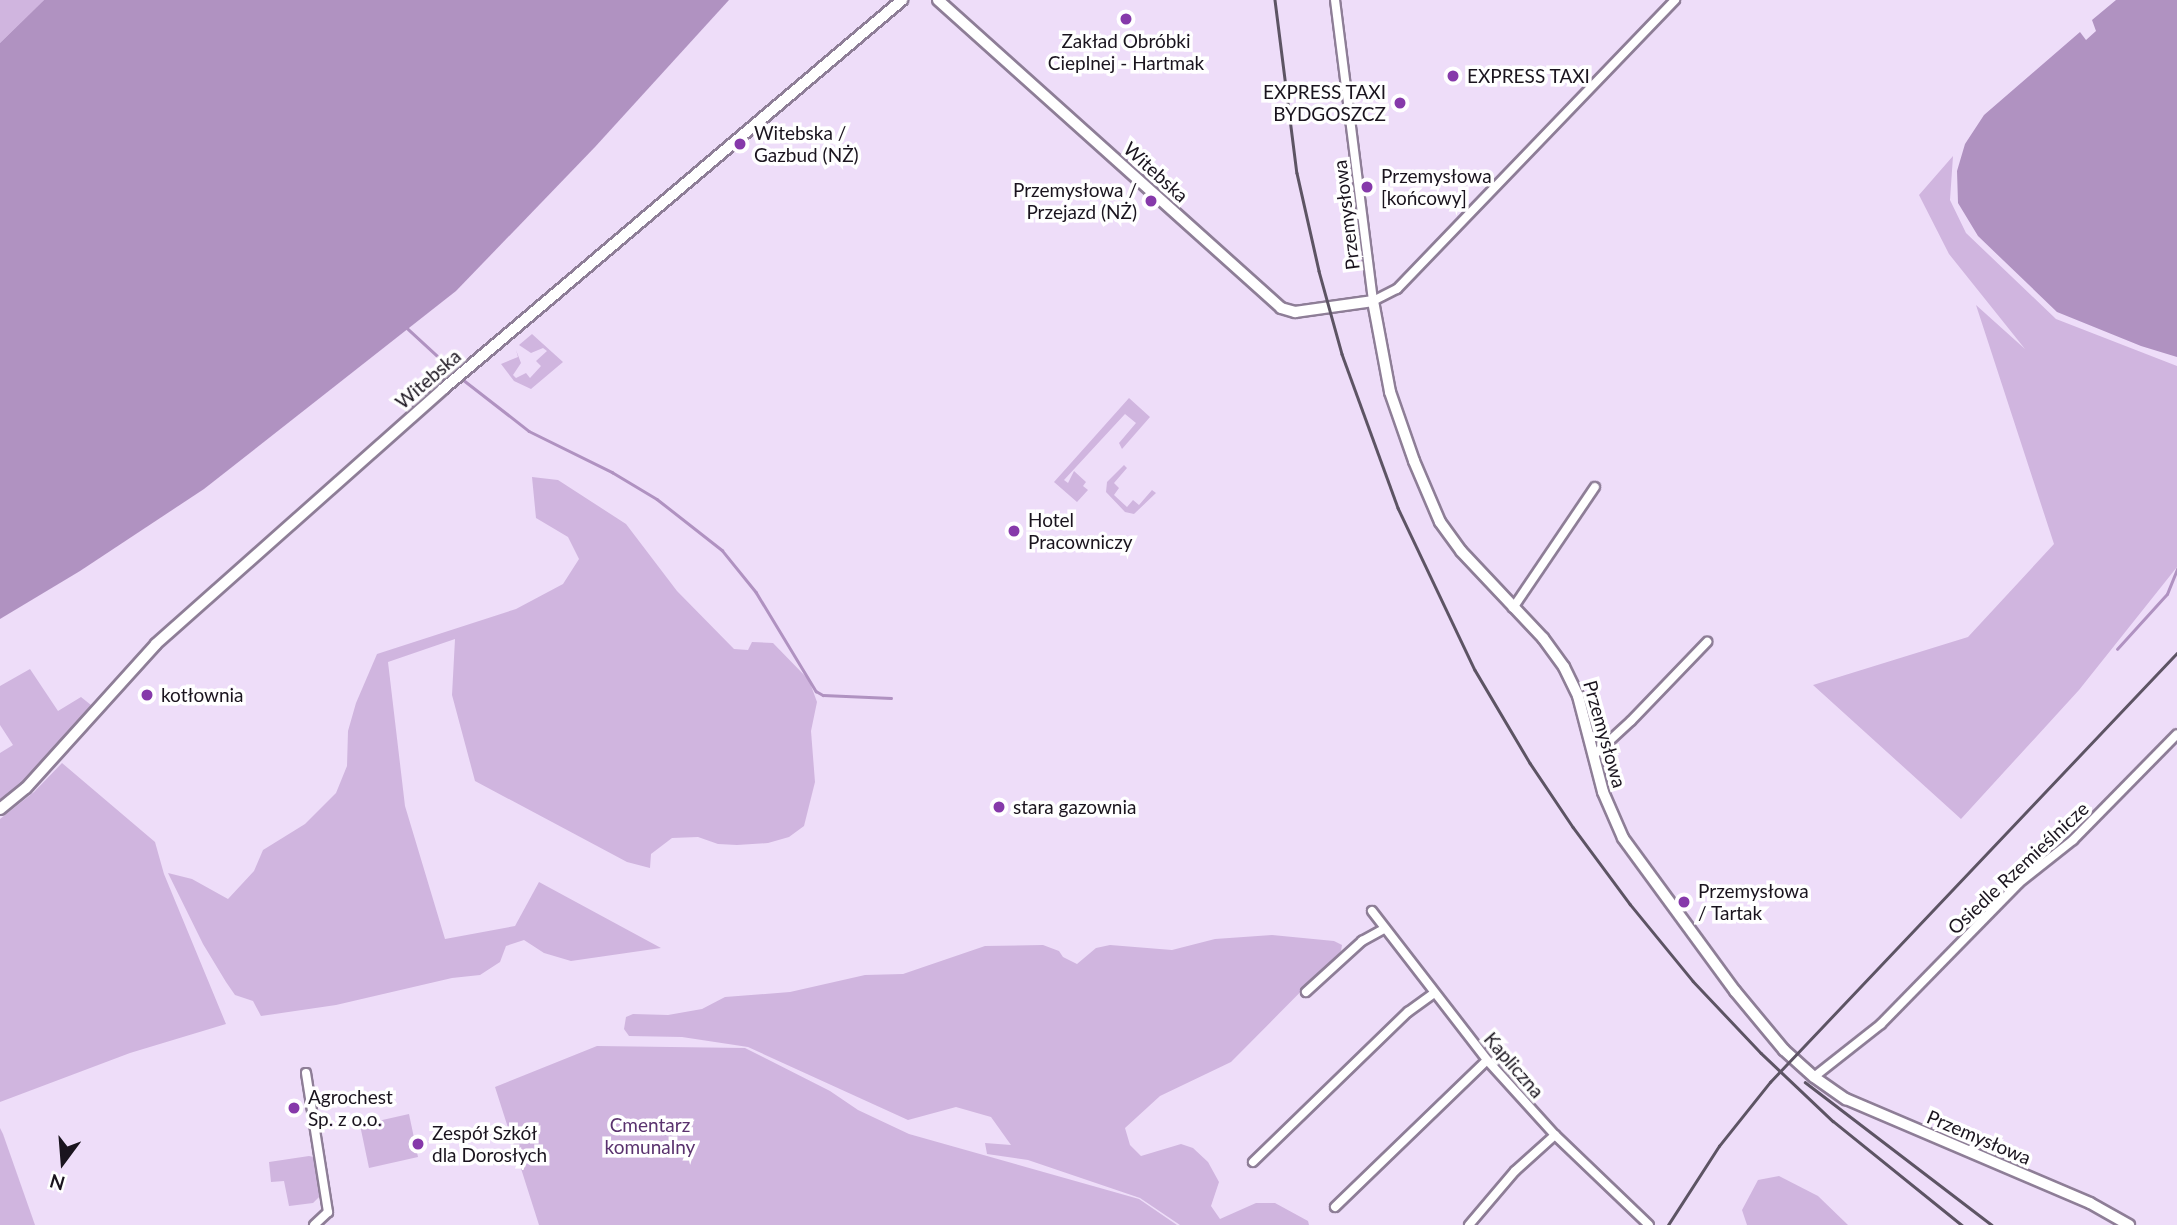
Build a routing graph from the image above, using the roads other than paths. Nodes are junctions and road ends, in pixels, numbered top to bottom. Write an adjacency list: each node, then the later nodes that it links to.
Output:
1 (902, 0): 11 (street, Witebska)
2 (938, 0): 5 (street, Witebska)
3 (1335, 0): 5 (street, Przemysłowa)
4 (1675, 0): 5 (street)
5 (1373, 301): 7 (street, Przemysłowa)
6 (1595, 487): 7 (street)
7 (1513, 608): 10 (street, Przemysłowa)
8 (1707, 642): 10 (street)
9 (2177, 734): 18 (street, Osiedle Rzemieślnicze)
10 (1594, 755): 18 (street, Przemysłowa)
11 (0, 809)
12 (1372, 911): 13 (street, Kapliczna)
13 (1385, 928): 14 (street); 15 (street, Kapliczna)
14 (1306, 992)
15 (1434, 993): 16 (street, Kapliczna); 20 (street)
16 (1487, 1060): 19 (street, Kapliczna); 21 (street)
17 (306, 1073): 22 (street)
18 (1814, 1077): 25 (street, Przemysłowa)
19 (1555, 1135): 23 (street); 24 (street, Kapliczna)
20 (1253, 1163)
21 (1335, 1207)
22 (314, 1225)
23 (1469, 1225)
24 (1649, 1225)
25 (2129, 1225)

